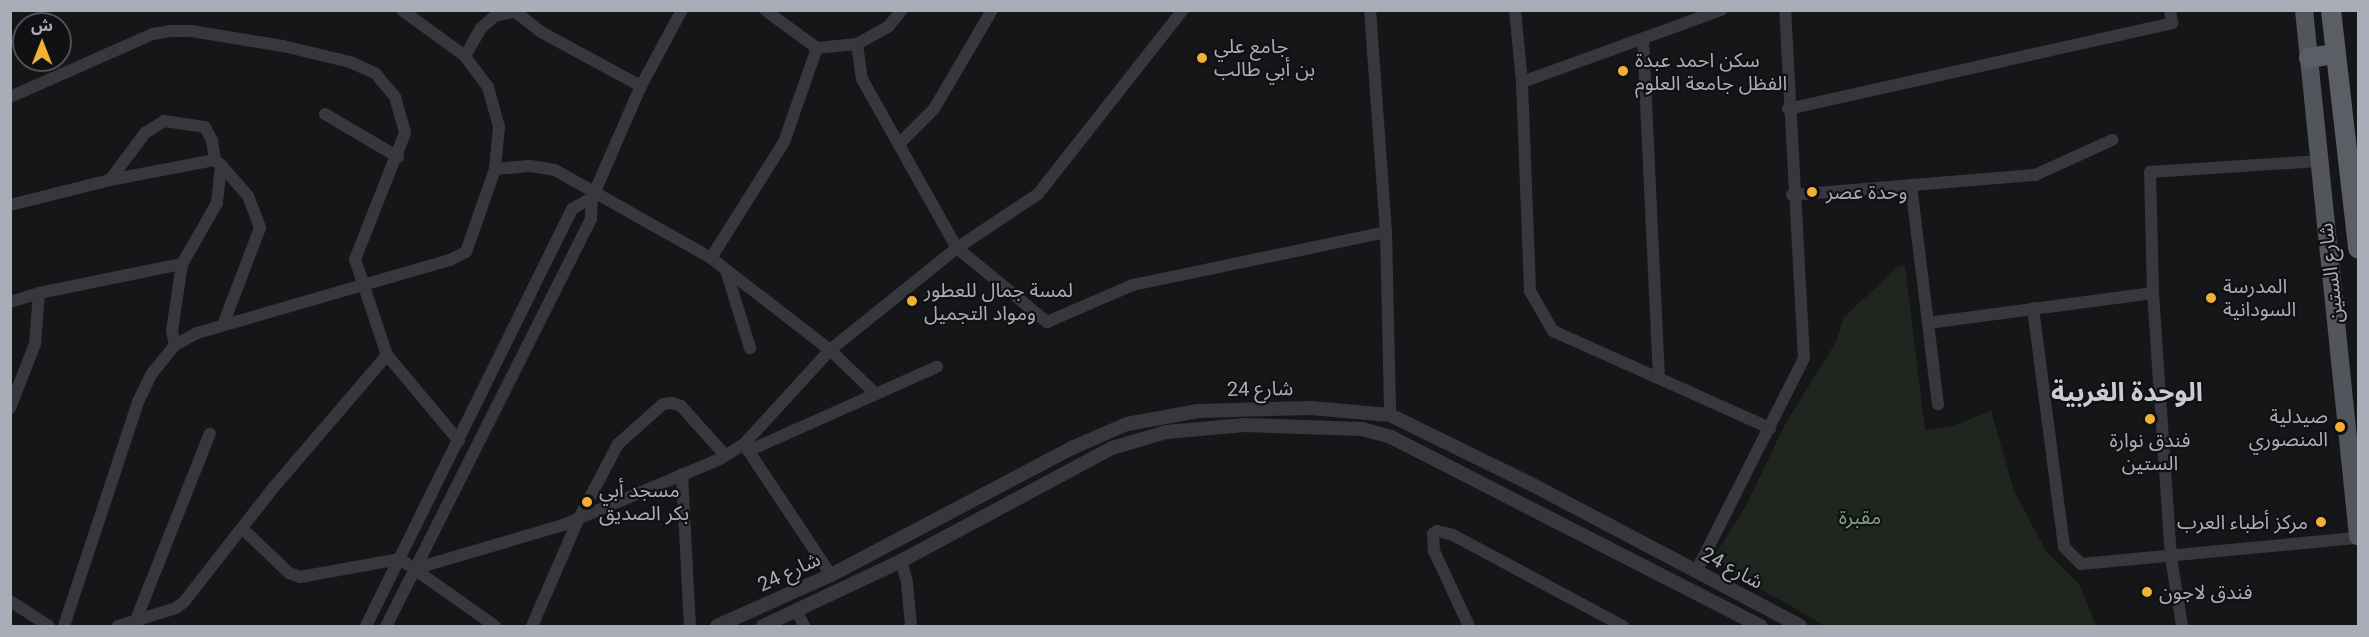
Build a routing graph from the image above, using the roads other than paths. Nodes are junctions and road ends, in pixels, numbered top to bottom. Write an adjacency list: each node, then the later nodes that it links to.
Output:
1 (402, 10): 19 (street)
2 (682, 10): 22 (street)
3 (765, 10): 17 (street)
4 (902, 10): 16 (street)
5 (992, 10): 27 (street)
6 (1183, 10): 38 (street)
7 (1370, 10): 37 (street)
8 (1515, 10): 21 (street)
9 (1721, 10): 15 (street)
10 (1785, 10): 24 (street)
11 (2170, 10): 24 (street)
12 (2304, 10): 20 (main road, شارع الستين)
13 (2331, 10): 18 (highway, شارع الستين)
14 (513, 11): 19 (street); 22 (street)
15 (1643, 39): 21 (street); 55 (street)
16 (857, 44): 17 (street); 27 (street)
17 (817, 48): 40 (street)
18 (2335, 54): 20 (highway); 39 (highway, شارع الستين)
19 (465, 56): 31 (street)
20 (2309, 58): 29 (main road, شارع الستين)
21 (1522, 82): 55 (street)
22 (641, 86): 34 (street)
23 (10, 97): 28 (street)
24 (1788, 109): 35 (street)
25 (326, 114): 28 (street)
26 (2112, 140): 33 (street)
27 (900, 143): 38 (street)
28 (398, 156): 43 (street)
29 (2319, 161): 45 (street); 68 (main road, شارع الستين)
30 (218, 163): 32 (street); 32 (street); 41 (street); 49 (street)
31 (495, 169): 34 (street); 43 (street)
32 (110, 180): 36 (street)
33 (1911, 185): 35 (street); 48 (street)
34 (594, 195): 40 (street); 62 (street); 72 (street)
35 (1792, 195): 60 (street)
36 (10, 205)
37 (1386, 232): 38 (street); 59 (street)
38 (957, 248): 52 (street)
39 (2358, 248)
40 (711, 258): 42 (street)
41 (182, 264): 44 (street); 50 (street)
42 (726, 270): 51 (street); 52 (street)
43 (360, 284): 49 (street); 53 (street)
44 (39, 293): 46 (street); 58 (street)
45 (2153, 293): 47 (street); 69 (street)
46 (10, 302)
47 (2033, 308): 48 (street); 69 (street)
48 (1928, 322): 57 (street)
49 (223, 325): 50 (street)
50 (175, 345): 79 (street)
51 (750, 348)
52 (830, 350): 56 (street); 63 (street)
53 (387, 355): 62 (street); 67 (street)
54 (937, 367): 56 (street)
55 (1659, 378): 60 (street)
56 (876, 394): 63 (street)
57 (1938, 404)
58 (10, 408)
59 (1390, 415): 73 (street, شارع 24); 74 (street, شارع 24)
60 (1770, 428): 73 (street)
61 (210, 434): 77 (street)
62 (459, 441): 70 (street)
63 (746, 448): 64 (street); 74 (street)
64 (725, 455): 65 (street); 66 (street)
65 (682, 474): 66 (street); 85 (street)
66 (579, 518): 72 (street); 84 (street)
67 (244, 530): 70 (street); 77 (street)
68 (2358, 537): 69 (street)
69 (2171, 557): 94 (street)
70 (400, 559): 72 (street); 81 (street)
71 (901, 561): 76 (street, شارع 24); 89 (street); 92 (street, شارع 24)
72 (417, 568): 82 (street); 83 (street)
73 (1697, 570): 93 (street, شارع 24)
74 (831, 575): 86 (street, شارع 24)
75 (10, 601): 78 (street)
76 (796, 610): 87 (street, شارع 24); 88 (street)
77 (135, 623): 80 (street)
78 (49, 627)
79 (64, 627)
80 (118, 627)
81 (366, 627)
82 (386, 627)
83 (495, 627)
84 (532, 627)
85 (690, 627)
86 (717, 627)
87 (763, 627)
88 (804, 627)
89 (911, 627)
90 (1469, 627): 91 (street)
91 (1623, 627)
92 (1760, 627)
93 (1800, 627)
94 (2182, 627)

